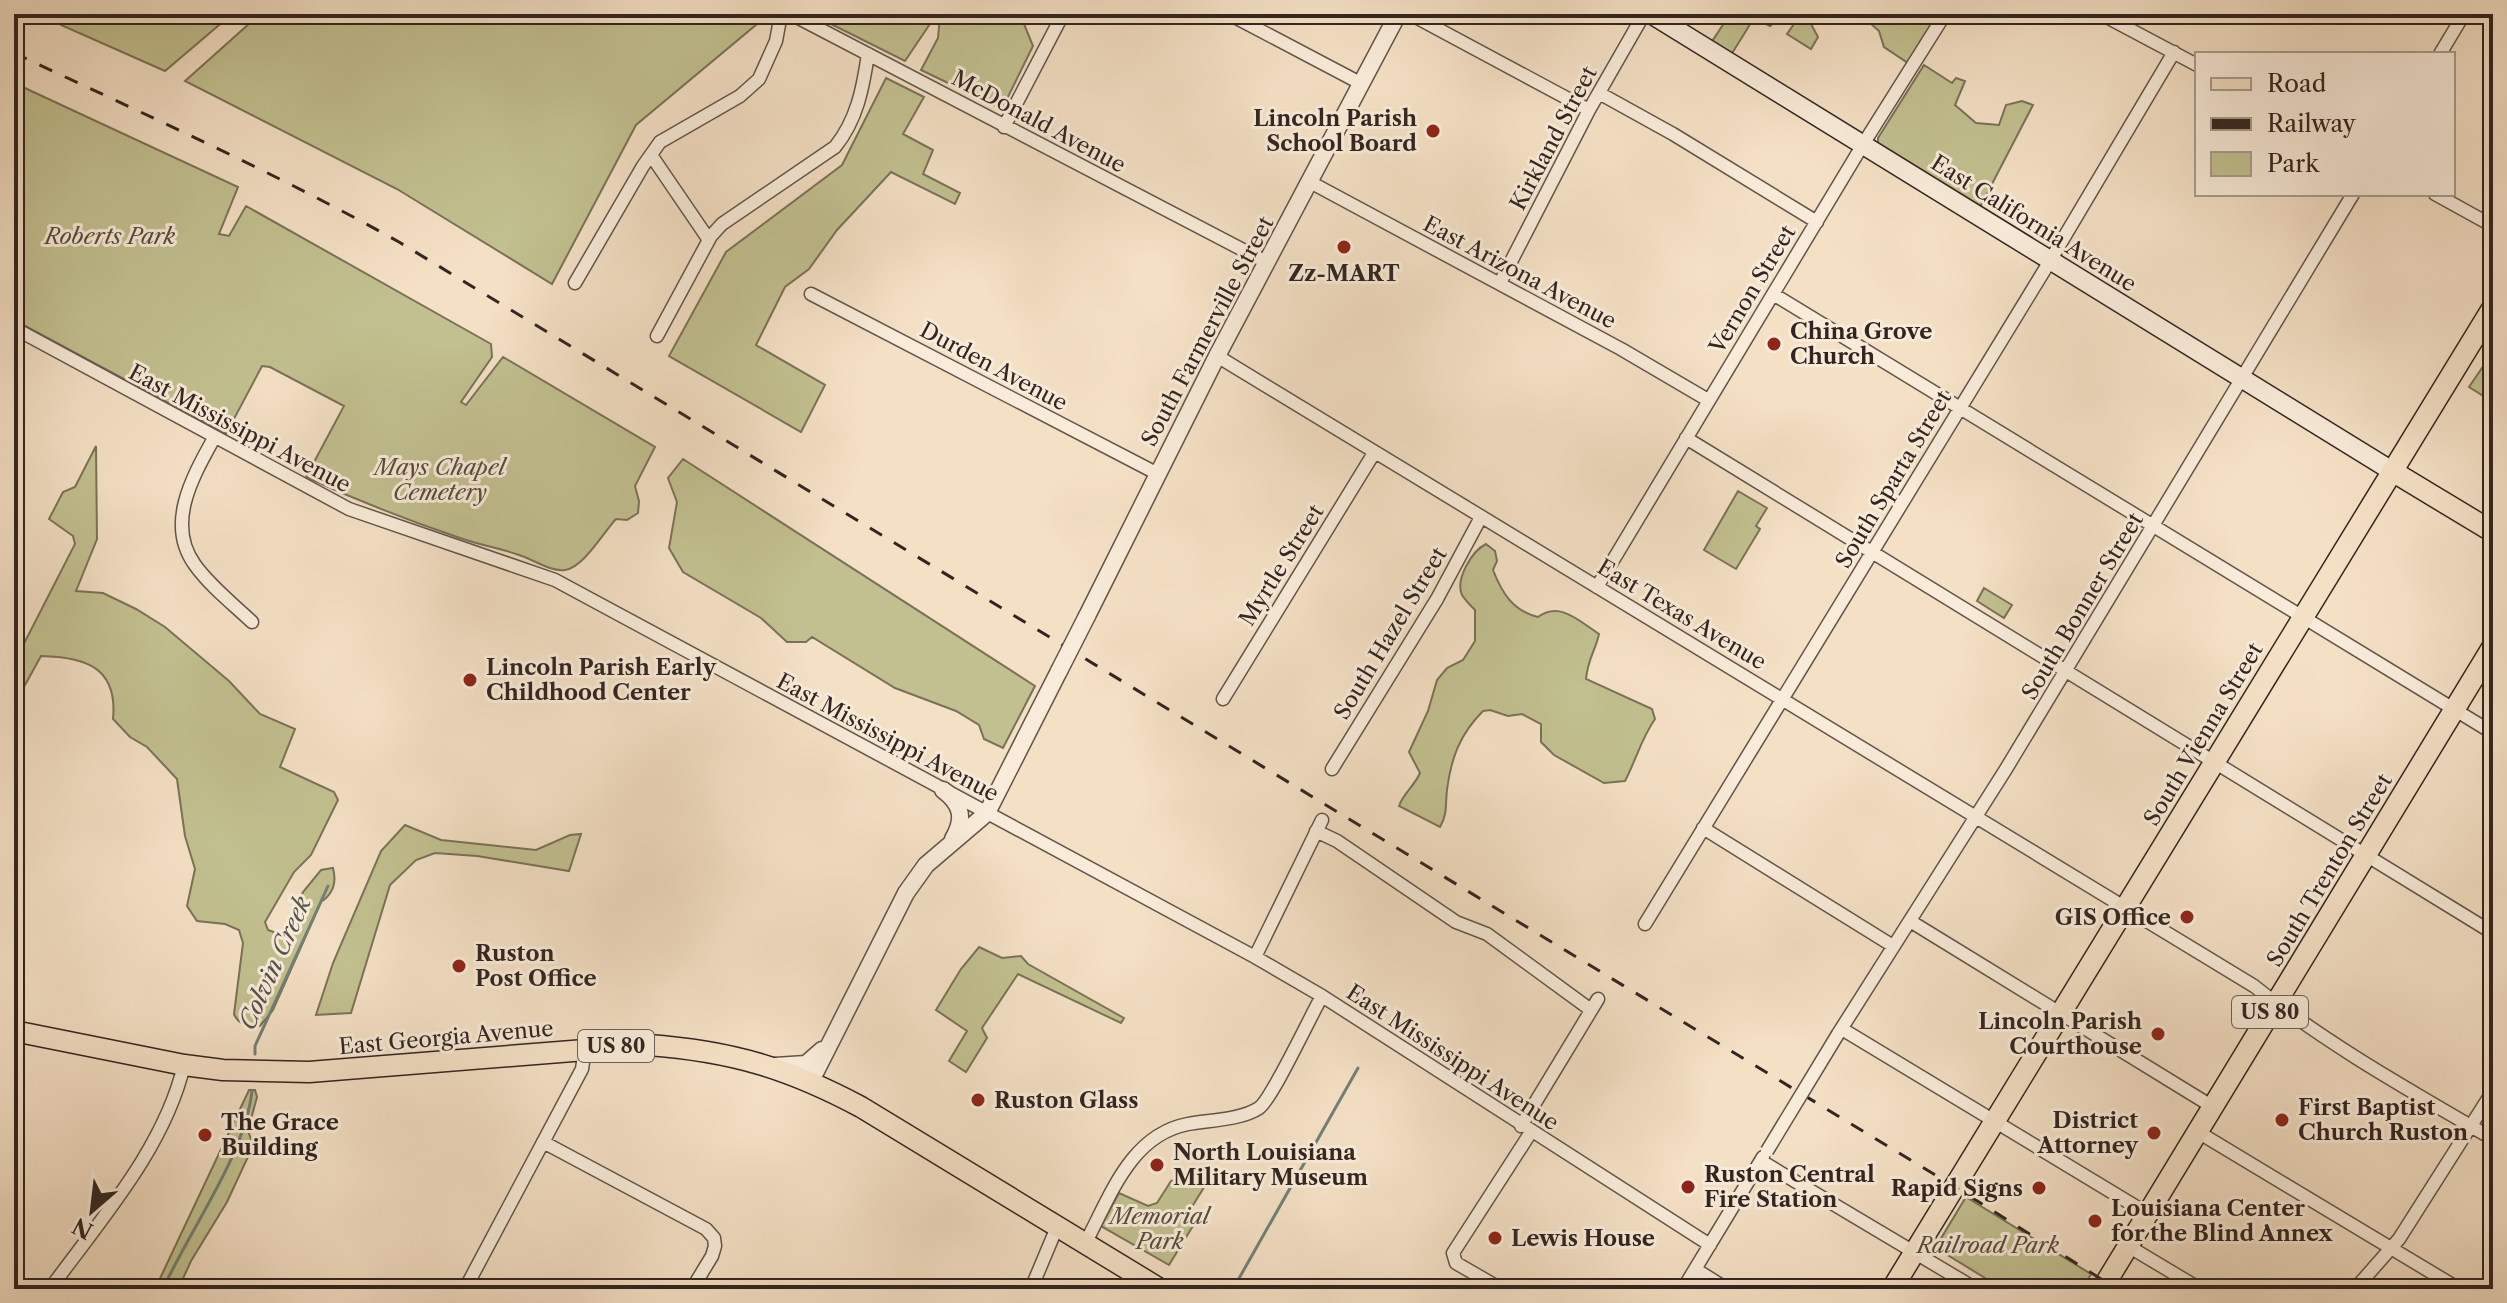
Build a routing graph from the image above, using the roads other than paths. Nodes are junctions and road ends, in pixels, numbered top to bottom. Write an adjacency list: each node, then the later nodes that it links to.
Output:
1 (781, 14): 21 (street)
2 (791, 14): 14 (street, McDonald Avenue)
3 (1063, 14): 19 (street)
4 (1229, 14): 16 (street)
5 (1398, 14): 16 (street, South Farmerville Street)
6 (1410, 14): 18 (street)
7 (1644, 14): 17 (street, Kirkland Street)
8 (1651, 14): 20 (main road, East California Avenue)
9 (1945, 14): 20 (street, Vernon Street)
10 (2101, 14): 12 (street)
11 (2464, 14): 13 (street)
12 (2174, 52): 15 (street); 28 (street, South Sparta Street)
13 (2441, 52)
14 (868, 54): 19 (street, McDonald Avenue); 27 (street)
15 (2195, 64)
16 (1362, 84): 22 (street, South Farmerville Street)
17 (1599, 93): 18 (street, Kirkland Street); 25 (street)
18 (1589, 110): 31 (street, Kirkland Street)
19 (1004, 127): 29 (street, McDonald Avenue)
20 (1862, 146): 25 (street, Vernon Street); 28 (main road, East California Avenue)
21 (651, 155): 27 (street); 30 (street)
22 (1310, 182): 29 (street, South Farmerville Street); 31 (street, East Arizona Avenue)
23 (2352, 196): 38 (street, South Bonner Street)
24 (2439, 196): 26 (street)
25 (1817, 222): 33 (street, Vernon Street)
26 (2493, 226)
27 (709, 240): 36 (street)
28 (2050, 261): 38 (main road, East California Avenue); 40 (street, South Sparta Street)
29 (1268, 263): 37 (street, South Farmerville Street)
30 (575, 283)
31 (1500, 283): 39 (street, East Arizona Avenue)
32 (811, 294): 45 (street, Durden Avenue)
33 (1773, 294): 39 (street, Vernon Street); 40 (street)
34 (2493, 307): 44 (main road, South Vienna Street)
35 (15, 332): 41 (street, East Mississippi Avenue)
36 (657, 336)
37 (1217, 356): 43 (street, East Texas Avenue); 45 (street, South Farmerville Street)
38 (2242, 379): 44 (main road, East California Avenue); 47 (street, South Bonner Street)
39 (1708, 400): 42 (street, Vernon Street)
40 (1960, 408): 47 (street); 49 (street, South Sparta Street)
41 (214, 438): 52 (street); 61 (street, East Mississippi Avenue)
42 (1686, 438): 49 (street); 50 (street, Vernon Street)
43 (1374, 453): 46 (street, East Texas Avenue); 56 (street, Myrtle Street)
44 (2392, 471): 48 (main road); 51 (main road, South Vienna Street)
45 (1158, 474): 62 (street, South Farmerville Street, bridge)
46 (1481, 517): 50 (street, East Texas Avenue); 60 (street, South Hazel Street)
47 (2154, 526): 51 (street); 54 (street, South Bonner Street)
48 (2493, 532)
49 (1872, 552): 54 (street); 55 (street, South Sparta Street)
50 (1597, 587): 55 (street, East Texas Avenue)
51 (2302, 617): 57 (street); 59 (main road, South Vienna Street)
52 (252, 622)
53 (2493, 646): 57 (main road, South Trenton Street / US 80)
54 (2065, 672): 59 (street); 63 (street, South Bonner Street)
55 (1784, 698): 63 (street, East Texas Avenue); 64 (street, South Sparta Street)
56 (1223, 699)
57 (2455, 709): 58 (street); 66 (main road, South Trenton Street / US 80)
58 (2493, 733)
59 (2214, 762): 66 (street); 67 (main road, South Vienna Street)
60 (1332, 769)
61 (943, 790): 62 (street, East Mississippi Avenue); 65 (street)
62 (987, 813): 65 (street); 72 (street, East Mississippi Avenue)
63 (1976, 817): 67 (street, East Texas Avenue); 68 (street, South Bonner Street)
64 (1703, 828): 69 (street, South Sparta Street); 71 (street)
65 (951, 844): 76 (street)
66 (2366, 855): 70 (street); 74 (main road, South Trenton Street / US 80)
67 (2126, 908): 74 (street, East Texas Avenue); 75 (main road, South Vienna Street)
68 (1910, 921): 71 (street, South Bonner Street); 75 (street)
69 (1645, 924)
70 (2493, 933)
71 (1893, 946): 78 (street, South Bonner Street)
72 (1255, 957): 73 (street, East Mississippi Avenue); 87 (street)
73 (1322, 996): 87 (street, East Mississippi Avenue); 94 (street)
74 (2275, 1003): 84 (main road, South Trenton Street / US 80); 86 (street, East Texas Avenue)
75 (2061, 1014): 84 (street); 85 (main road, South Vienna Street)
76 (839, 1026): 81 (street); 82 (street)
77 (14, 1031): 80 (main road, East Georgia Avenue / US 80)
78 (1840, 1032): 85 (street); 91 (street, South Bonner Street, bridge)
79 (585, 1049): 80 (main road, East Georgia Avenue / US 80); 81 (main road, East Georgia Avenue / US 80); 90 (street)
80 (184, 1065): 101 (street)
81 (766, 1065): 82 (main road, East Georgia Avenue / US 80)
82 (811, 1081): 93 (main road, East Georgia Avenue / US 80)
83 (2493, 1091): 86 (street)
84 (2213, 1107): 88 (main road, South Trenton Street / US 80)
85 (1994, 1121): 92 (street); 98 (main road, South Vienna Street)
86 (2472, 1126): 89 (street, East Texas Avenue); 97 (street)
87 (1526, 1129): 95 (street, East Mississippi Avenue); 106 (street)
88 (2198, 1132): 92 (main road, South Trenton Street / US 80); 97 (street)
89 (2493, 1139)
90 (543, 1142): 102 (street); 103 (street)
91 (1764, 1156): 95 (street, South Bonner Street); 98 (street)
92 (2148, 1214): 96 (main road, South Trenton Street / US 80)
93 (1057, 1227): 94 (main road, East Georgia Avenue / US 80); 104 (street)
94 (1085, 1244): 105 (main road, East Georgia Avenue / US 80)
95 (1710, 1245): 99 (street, South Bonner Street)
96 (2128, 1246): 100 (main road, South Trenton Street / US 80); 111 (street)
97 (2392, 1248): 112 (street); 113 (street)
98 (1914, 1252): 109 (main road, South Vienna Street); 110 (street)
99 (1695, 1269): 107 (street, South Bonner Street); 108 (street)
100 (2104, 1286)
101 (50, 1289)
102 (465, 1289)
103 (692, 1289)
104 (1031, 1289)
105 (1160, 1289)
106 (1501, 1289)
107 (1683, 1289)
108 (1727, 1289)
109 (1892, 1289)
110 (1976, 1289)
111 (2200, 1289)
112 (2355, 1289)
113 (2459, 1289)

